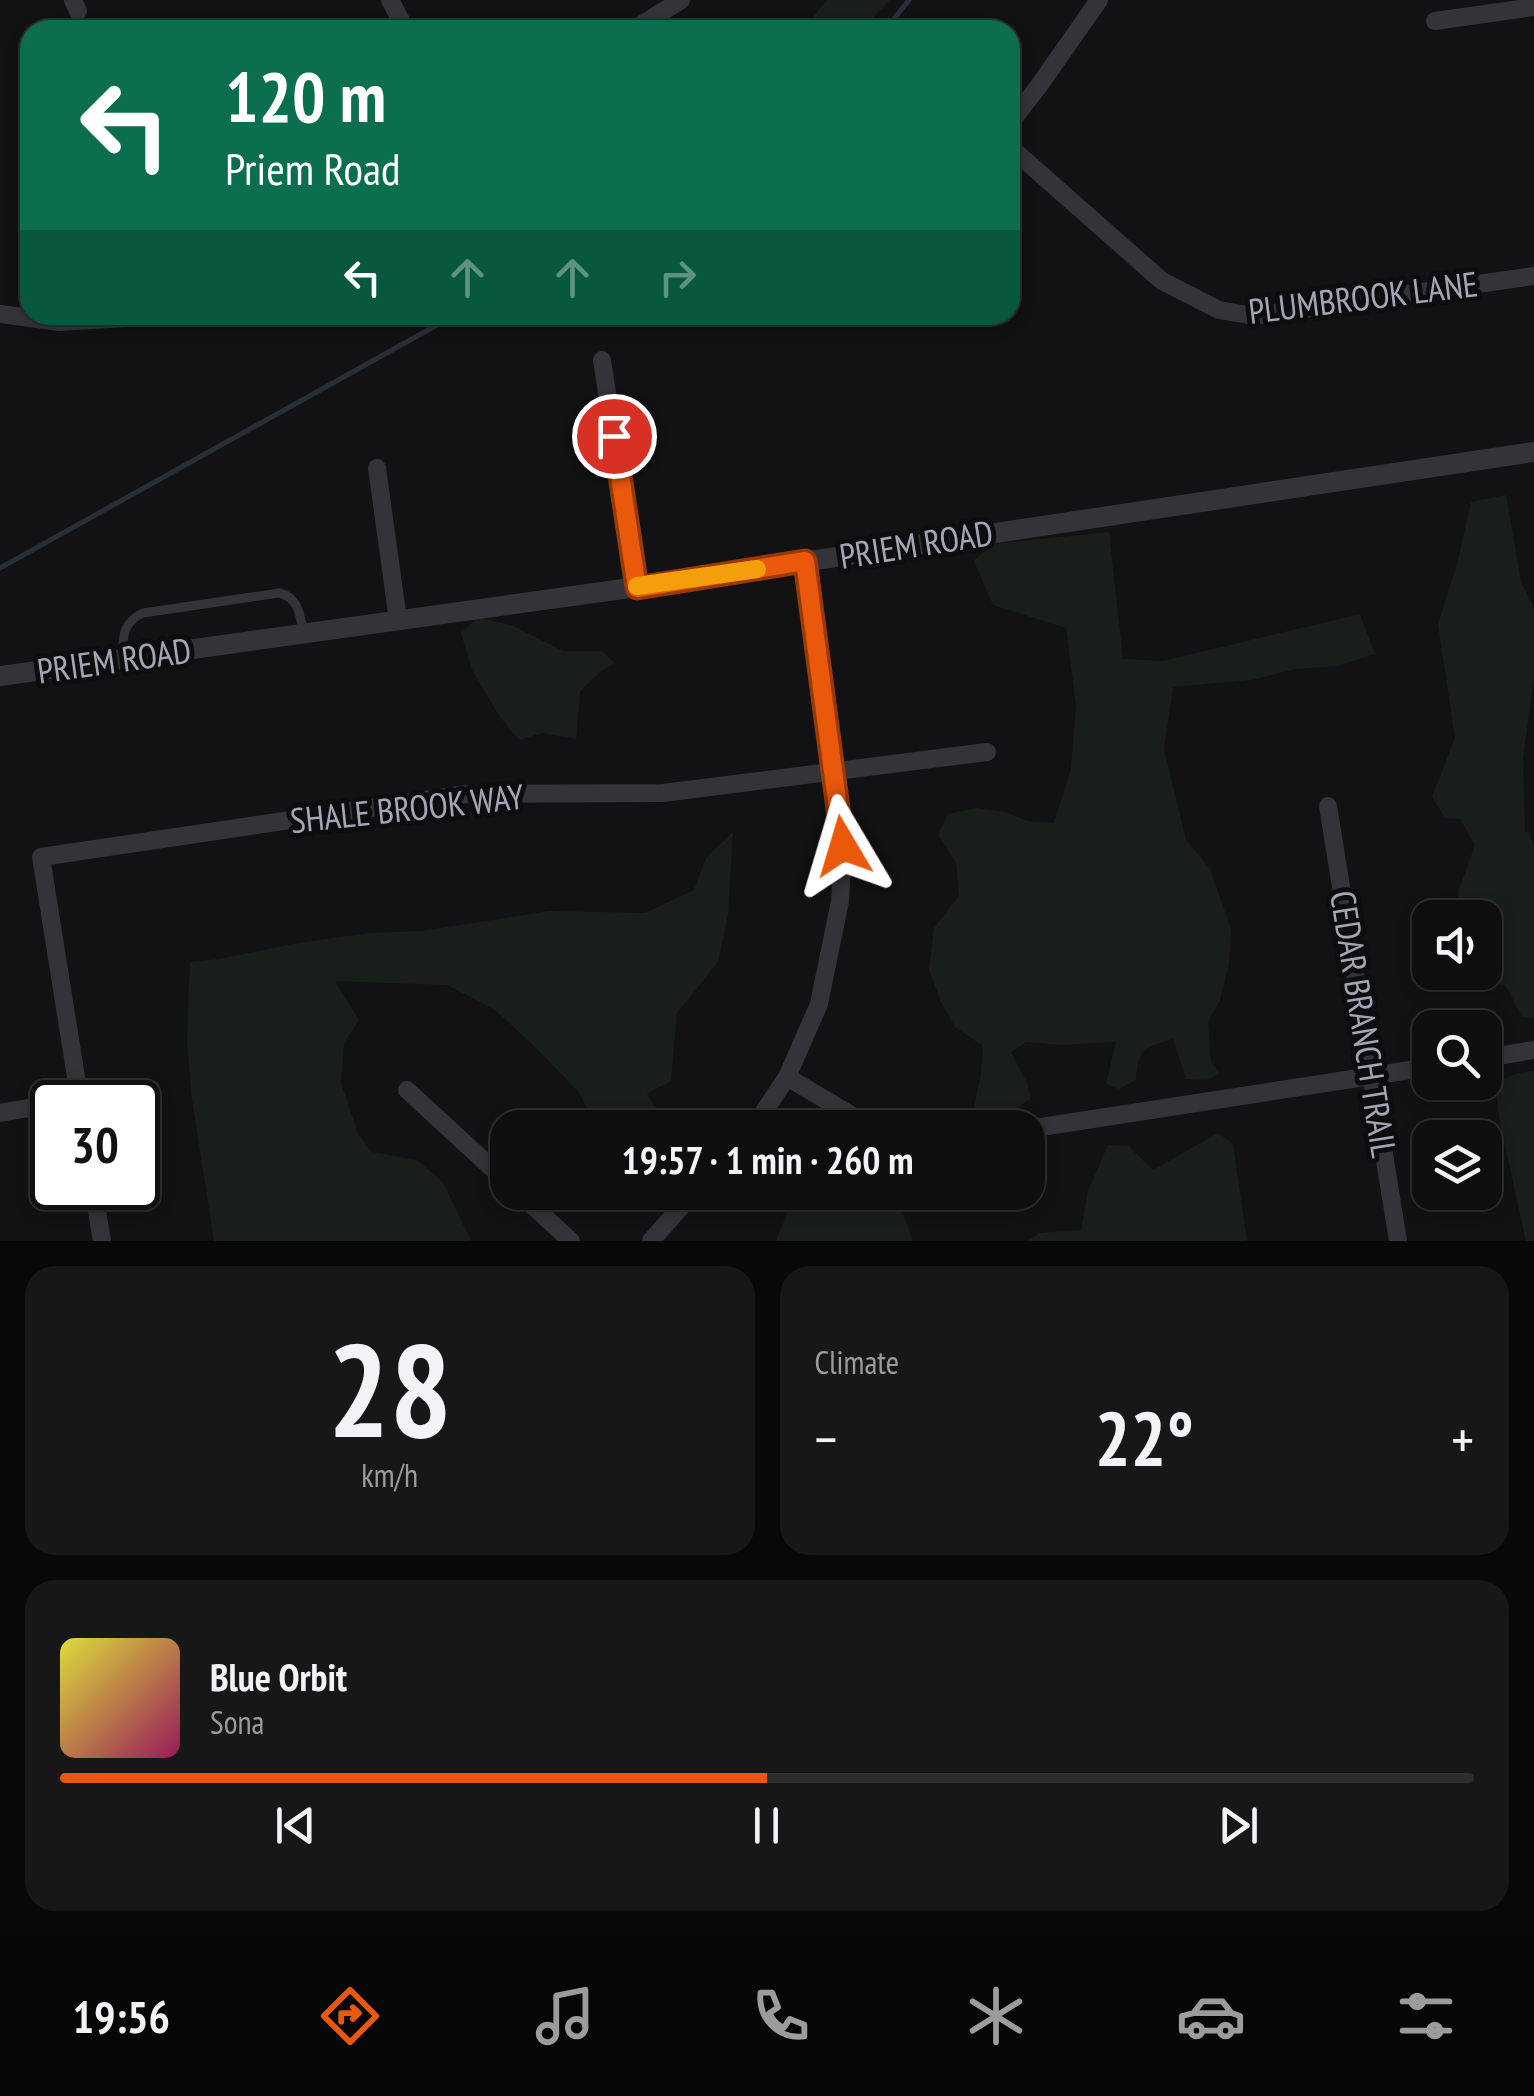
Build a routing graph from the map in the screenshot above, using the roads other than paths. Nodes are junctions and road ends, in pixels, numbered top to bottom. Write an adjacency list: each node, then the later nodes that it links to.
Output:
1 (680, 0): 4 (street)
2 (1099, 0): 6 (street)
3 (1534, 7): 5 (street)
4 (649, 20)
5 (1435, 22)
6 (1020, 110)
7 (1020, 156): 8 (street, PLUMBROOK LANE)
8 (1534, 276)
9 (602, 360): 13 (street)
10 (1534, 452): 12 (street, PRIEM ROAD)
11 (377, 468): 14 (street)
12 (805, 561): 13 (street, PRIEM ROAD); 19 (street)
13 (637, 588): 14 (street, PRIEM ROAD)
14 (398, 620): 15 (street, PRIEM ROAD)
15 (303, 633): 16 (street, PRIEM ROAD); 16 (lane)
16 (122, 659): 17 (street, PRIEM ROAD)
17 (0, 676)
18 (987, 752): 19 (street, SHALE BROOK WAY)
19 (833, 771): 24 (street); 26 (street, SHALE BROOK WAY)
20 (1328, 806): 25 (street, CEDAR BRANCH TRAIL)
21 (1534, 1050): 22 (street)
22 (1502, 1055)
23 (1412, 1070): 25 (street)
24 (786, 1077): 29 (street); 30 (street)
25 (1373, 1077): 32 (street); 40 (street, CEDAR BRANCH TRAIL)
26 (72, 1080)
27 (408, 1090): 33 (street)
28 (30, 1108): 31 (street)
29 (765, 1110)
30 (842, 1110)
31 (0, 1113)
32 (1045, 1126)
33 (490, 1165)
34 (97, 1210): 37 (street)
35 (537, 1210): 38 (street)
36 (678, 1210): 39 (street)
37 (102, 1241)
38 (571, 1241)
39 (651, 1241)
40 (1398, 1241)

